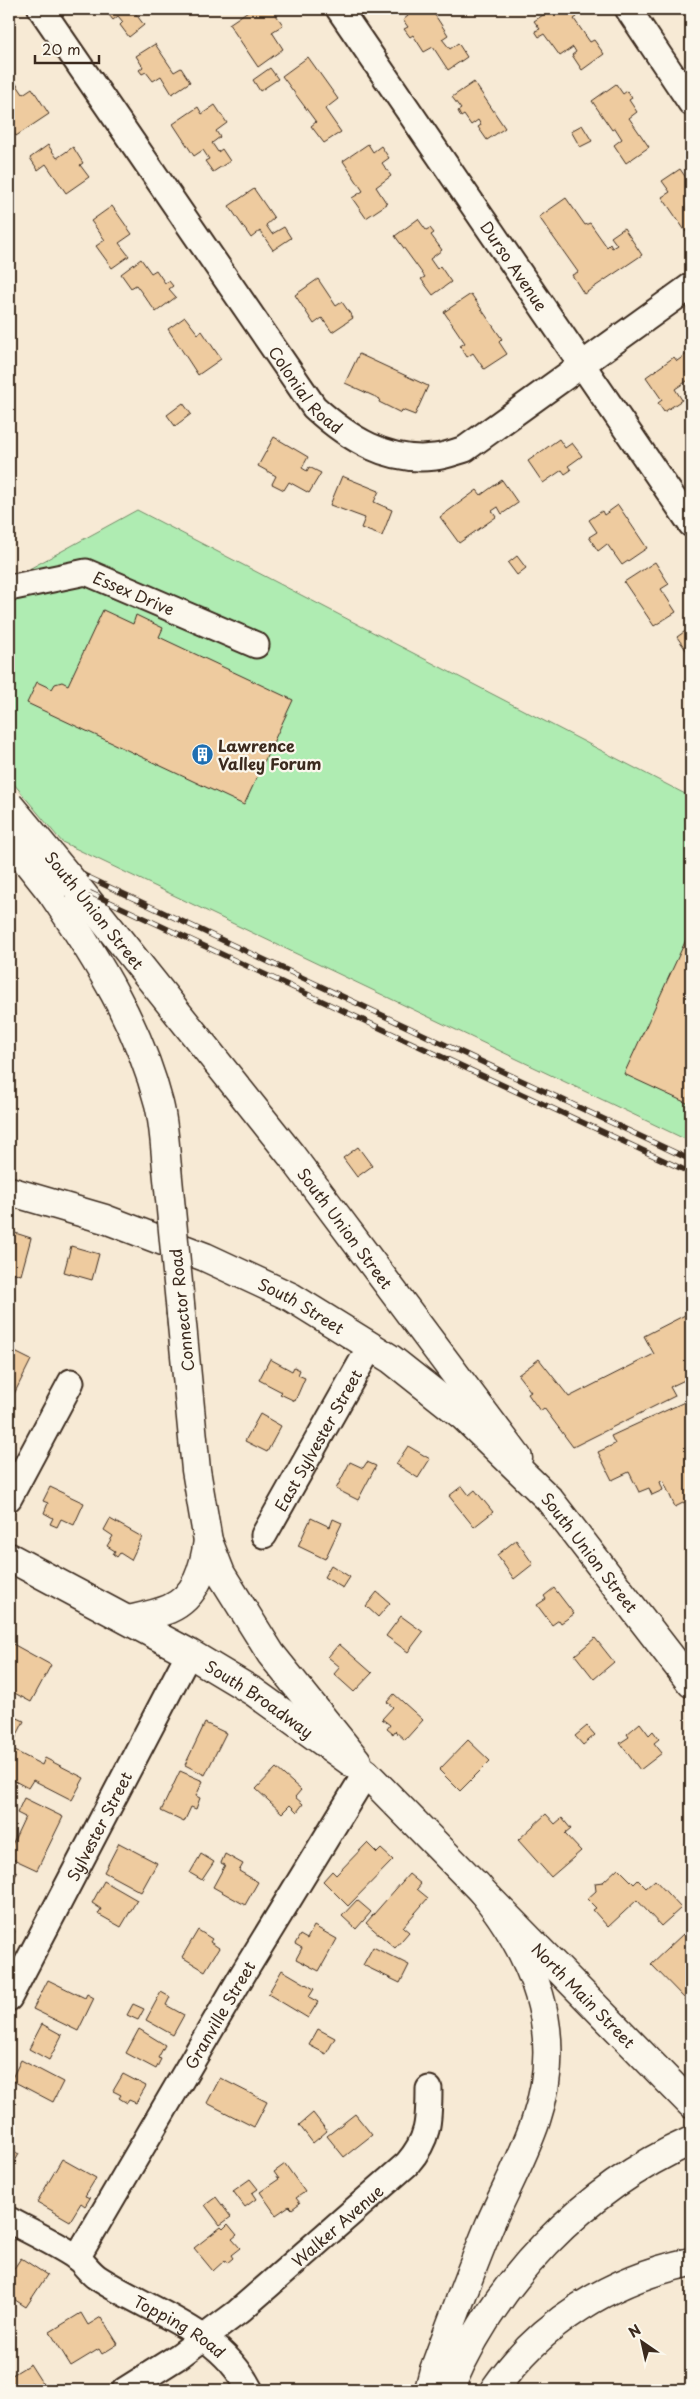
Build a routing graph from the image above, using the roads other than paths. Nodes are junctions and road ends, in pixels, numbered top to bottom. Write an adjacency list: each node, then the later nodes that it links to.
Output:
1 (41, 9): 6 (street, Colonial Road)
2 (339, 9): 6 (street, Durso Avenue)
3 (628, 9): 4 (street)
4 (691, 103)
5 (691, 286): 6 (street, Colonial Road)
6 (582, 365): 7 (street, Durso Avenue)
7 (691, 524)
8 (9, 588): 9 (street, Essex Drive)
9 (256, 645)
10 (9, 805): 12 (main road, South Union Street, bridge)
11 (9, 839): 12 (main road, Connector Road, bridge)
12 (65, 890): 17 (main road, South Union Street); 19 (main road, Connector Road, bridge)
13 (9, 1191): 14 (main road, South Street)
14 (370, 1346): 17 (main road, South Street); 18 (street, East Sylvester Street)
15 (71, 1382): 16 (street)
16 (9, 1498)
17 (549, 1499): 23 (main road, South Union Street)
18 (264, 1535)
19 (208, 1541): 21 (main road); 24 (main road, Connector Road)
20 (9, 1557): 21 (main road, South Broadway)
21 (128, 1620): 22 (main road, South Broadway)
22 (188, 1653): 24 (main road, South Broadway); 26 (street, Sylvester Street)
23 (691, 1683)
24 (366, 1773): 25 (main road, South Broadway); 31 (street, Granville Street)
25 (477, 1885): 28 (main road, North Main Street); 36 (main road)
26 (9, 1998)
27 (429, 2089): 33 (street, Walker Avenue)
28 (684, 2097)
29 (691, 2141): 37 (main road)
30 (9, 2220): 31 (street, Topping Road)
31 (76, 2258): 33 (street, Topping Road)
32 (691, 2262): 38 (main road)
33 (205, 2338): 34 (street, Walker Avenue); 35 (street, Topping Road)
34 (125, 2390)
35 (250, 2390)
36 (429, 2390)
37 (449, 2390)
38 (494, 2390)

